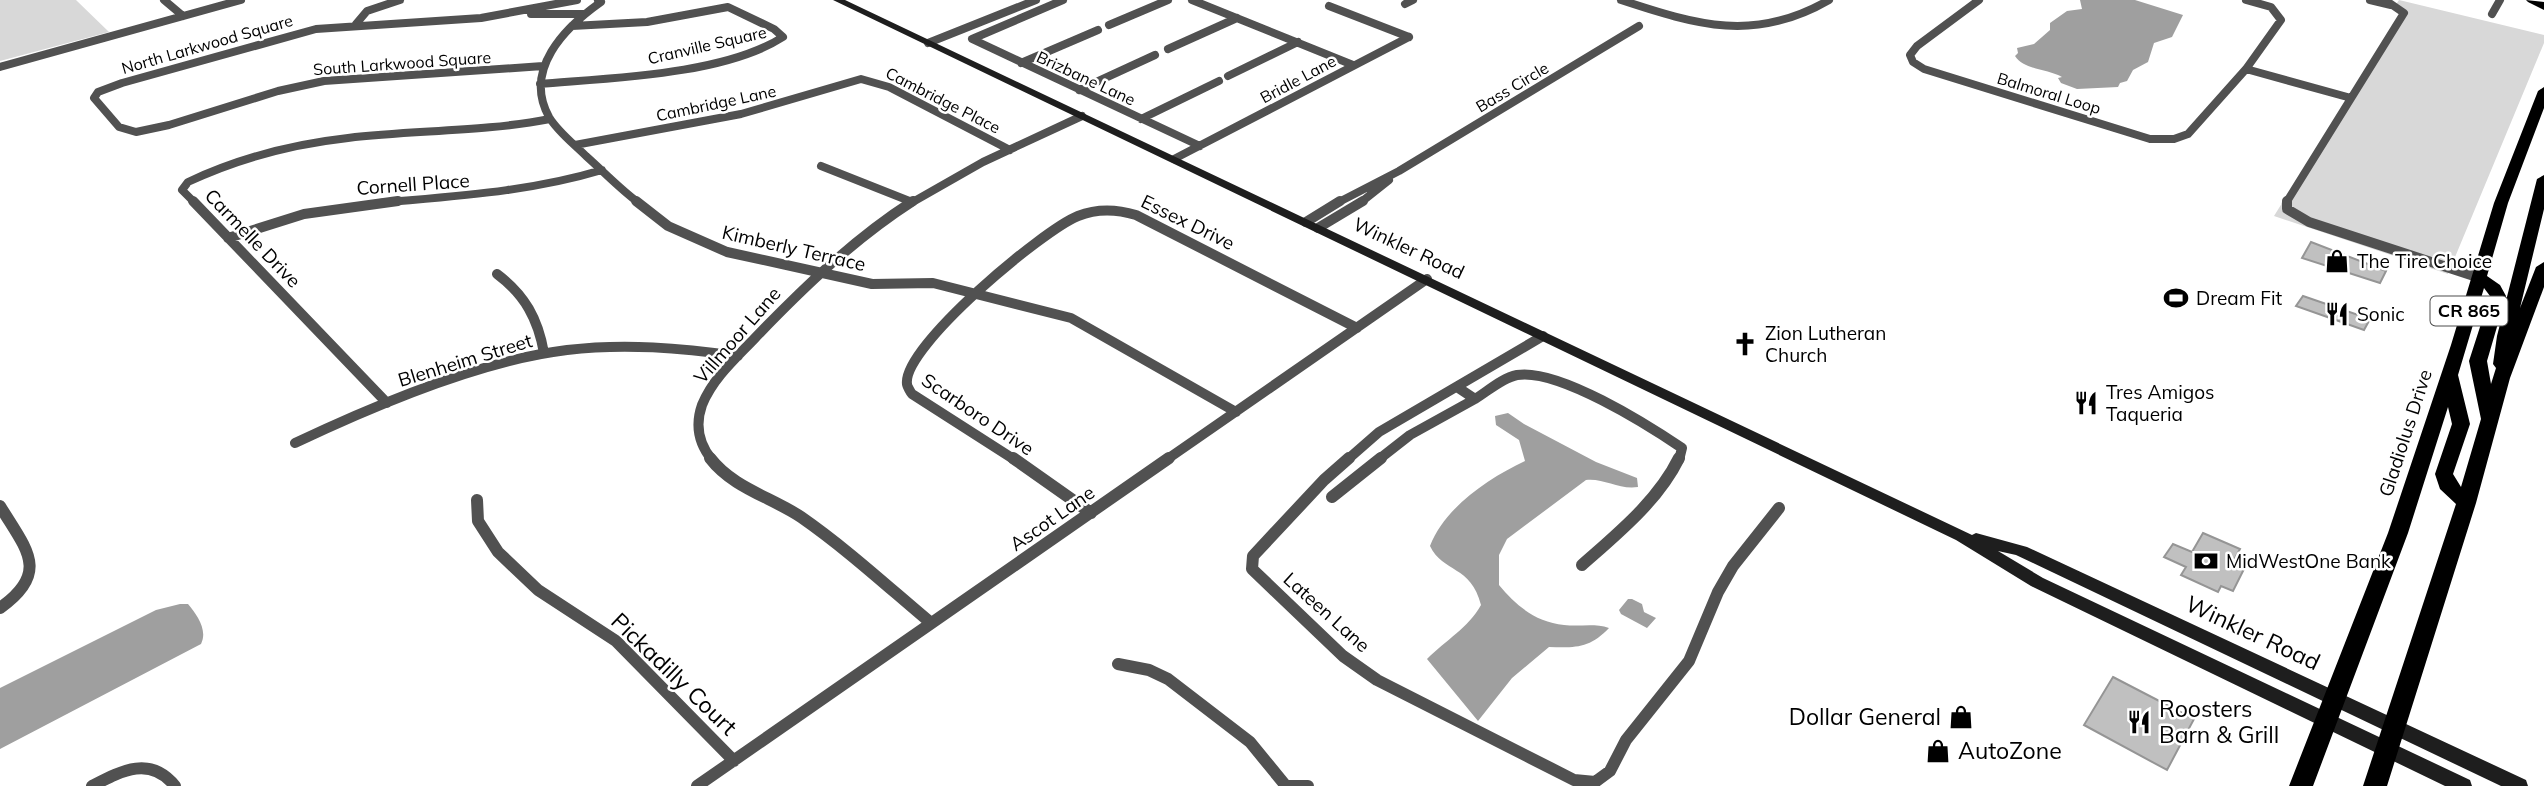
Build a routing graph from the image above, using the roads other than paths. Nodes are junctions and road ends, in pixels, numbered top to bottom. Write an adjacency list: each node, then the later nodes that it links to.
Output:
1 (164, 0): 25 (street)
2 (241, 0): 25 (street)
3 (400, 0): 27 (street)
4 (577, 0): 22 (street, North Larkwood Square)
5 (598, 0): 23 (street, Kimberly Terrace)
6 (838, 0): 33 (street, Winkler Road)
7 (1036, 0): 33 (street)
8 (1063, 0): 36 (street, Brizbane Lane)
9 (1168, 0): 28 (street)
10 (1192, 0): 26 (street)
11 (1621, 0): 12 (street)
12 (1829, 0)
13 (1979, 0): 40 (street, Balmoral Loop)
14 (2246, 0): 40 (street, Balmoral Loop)
15 (2370, 0): 20 (street)
16 (2385, 0): 20 (street)
17 (2500, 0): 24 (street)
18 (2532, 0): 21 (main road)
19 (1329, 6): 37 (street, Bridle Lane)
20 (2397, 6): 47 (street)
21 (2544, 7)
22 (522, 12): 23 (street, North Larkwood Square); 27 (street, North Larkwood Square)
23 (584, 14): 29 (street, Kimberly Terrace)
24 (2492, 14)
25 (183, 16): 39 (street)
26 (1237, 18): 32 (street); 34 (street)
27 (356, 24): 48 (street, North Larkwood Square)
28 (1109, 25)
29 (572, 26): 38 (street, Kimberly Terrace); 44 (street, Cranville Square)
30 (1639, 26): 58 (street, Bass Circle)
31 (1098, 30): 36 (street)
32 (1298, 42): 37 (street); 41 (street)
33 (928, 43): 49 (street, Winkler Road)
34 (1168, 49)
35 (1155, 55): 45 (street)
36 (1021, 64): 45 (street, Brizbane Lane)
37 (1353, 65): 53 (street, Bridle Lane)
38 (542, 66): 44 (street, Kimberly Terrace); 48 (street, South Larkwood Square)
39 (0, 67)
40 (2245, 69): 47 (street)
41 (1228, 76)
42 (861, 79): 52 (street, Cambridge Lane); 54 (street, Cambridge Place)
43 (1219, 81): 51 (street)
44 (540, 84): 50 (street, Kimberly Terrace)
45 (1079, 90): 51 (street, Brizbane Lane)
46 (2544, 91): 67 (main road, Gladiolus Drive / CR 865)
47 (2351, 98): 67 (street)
48 (108, 115)
49 (1082, 116): 54 (street, Villmoor Lane); 55 (street, Winkler Road)
50 (550, 119): 52 (street, Kimberly Terrace); 63 (street, Carmelle Drive)
51 (1141, 119): 53 (street, Brizbane Lane)
52 (575, 145): 57 (street, Kimberly Terrace)
53 (1200, 146): 55 (street, Bridle Lane)
54 (1010, 149): 60 (street, Villmoor Lane)
55 (1174, 159): 61 (street, Winkler Road)
56 (821, 166): 60 (street)
57 (602, 170): 63 (street, Cornell Place); 66 (street, Kimberly Terrace)
58 (1399, 172): 61 (street, Bass Circle); 62 (street, Bass Circle)
59 (2544, 179): 75 (main road)
60 (912, 202): 66 (street, Villmoor Lane)
61 (1306, 222): 62 (street, Winkler Road)
62 (1318, 228): 68 (street, Winkler Road)
63 (228, 238): 78 (street, Carmelle Drive)
64 (2544, 267): 75 (main road, CR 865)
65 (497, 274): 72 (street)
66 (817, 274): 69 (street, Kimberly Terrace); 73 (street, Villmoor Lane)
67 (2480, 278): 74 (main road, Gladiolus Drive / CR 865); 80 (main road)
68 (1427, 279): 70 (street, Ascot Lane); 71 (street, Winkler Road)
69 (973, 293): 70 (street, Essex Drive); 79 (street, Kimberly Terrace); 89 (street, Scarboro Drive)
70 (1357, 328): 79 (street, Ascot Lane)
71 (1543, 336): 76 (street, Lateen Lane); 94 (street, Winkler Road)
72 (544, 353): 73 (street, Blenheim Street); 78 (street, Blenheim Street)
73 (738, 356): 92 (street, Villmoor Lane)
74 (2449, 375): 86 (main road); 94 (main road, Gladiolus Drive / CR 865)
75 (2501, 378): 80 (main road, CR 865)
76 (1457, 387): 77 (street); 81 (street, Lateen Lane)
77 (1475, 399): 83 (street); 90 (street)
78 (387, 403): 82 (street, Blenheim Street)
79 (1236, 412): 89 (street, Ascot Lane)
80 (2489, 423): 86 (main road, CR 865)
81 (1370, 439): 83 (street); 88 (street, Lateen Lane)
82 (295, 443)
83 (1389, 451): 84 (street)
84 (1332, 497)
85 (477, 499): 97 (street, Pickadilly Court)
86 (2466, 503): 95 (main road, CR 865)
87 (0, 506): 91 (street)
88 (1779, 508)
89 (1091, 513): 92 (street, Ascot Lane)
90 (1583, 565)
91 (0, 608)
92 (931, 623): 97 (street, Ascot Lane)
93 (1118, 664): 101 (street)
94 (2331, 710): 95 (street, Winkler Road); 96 (street, Winkler Road); 103 (main road, Gladiolus Drive / CR 865)
95 (2396, 727): 96 (main road, CR 865); 106 (street, Winkler Road)
96 (2388, 750): 104 (main road, CR 865); 105 (street, Winkler Road)
97 (734, 761): 100 (street, Ascot Lane)
98 (92, 786): 99 (street)
99 (175, 786)
100 (697, 786)
101 (1288, 786): 102 (street)
102 (1308, 786)
103 (2301, 786)
104 (2375, 786)
105 (2463, 786)
106 (2519, 786)

